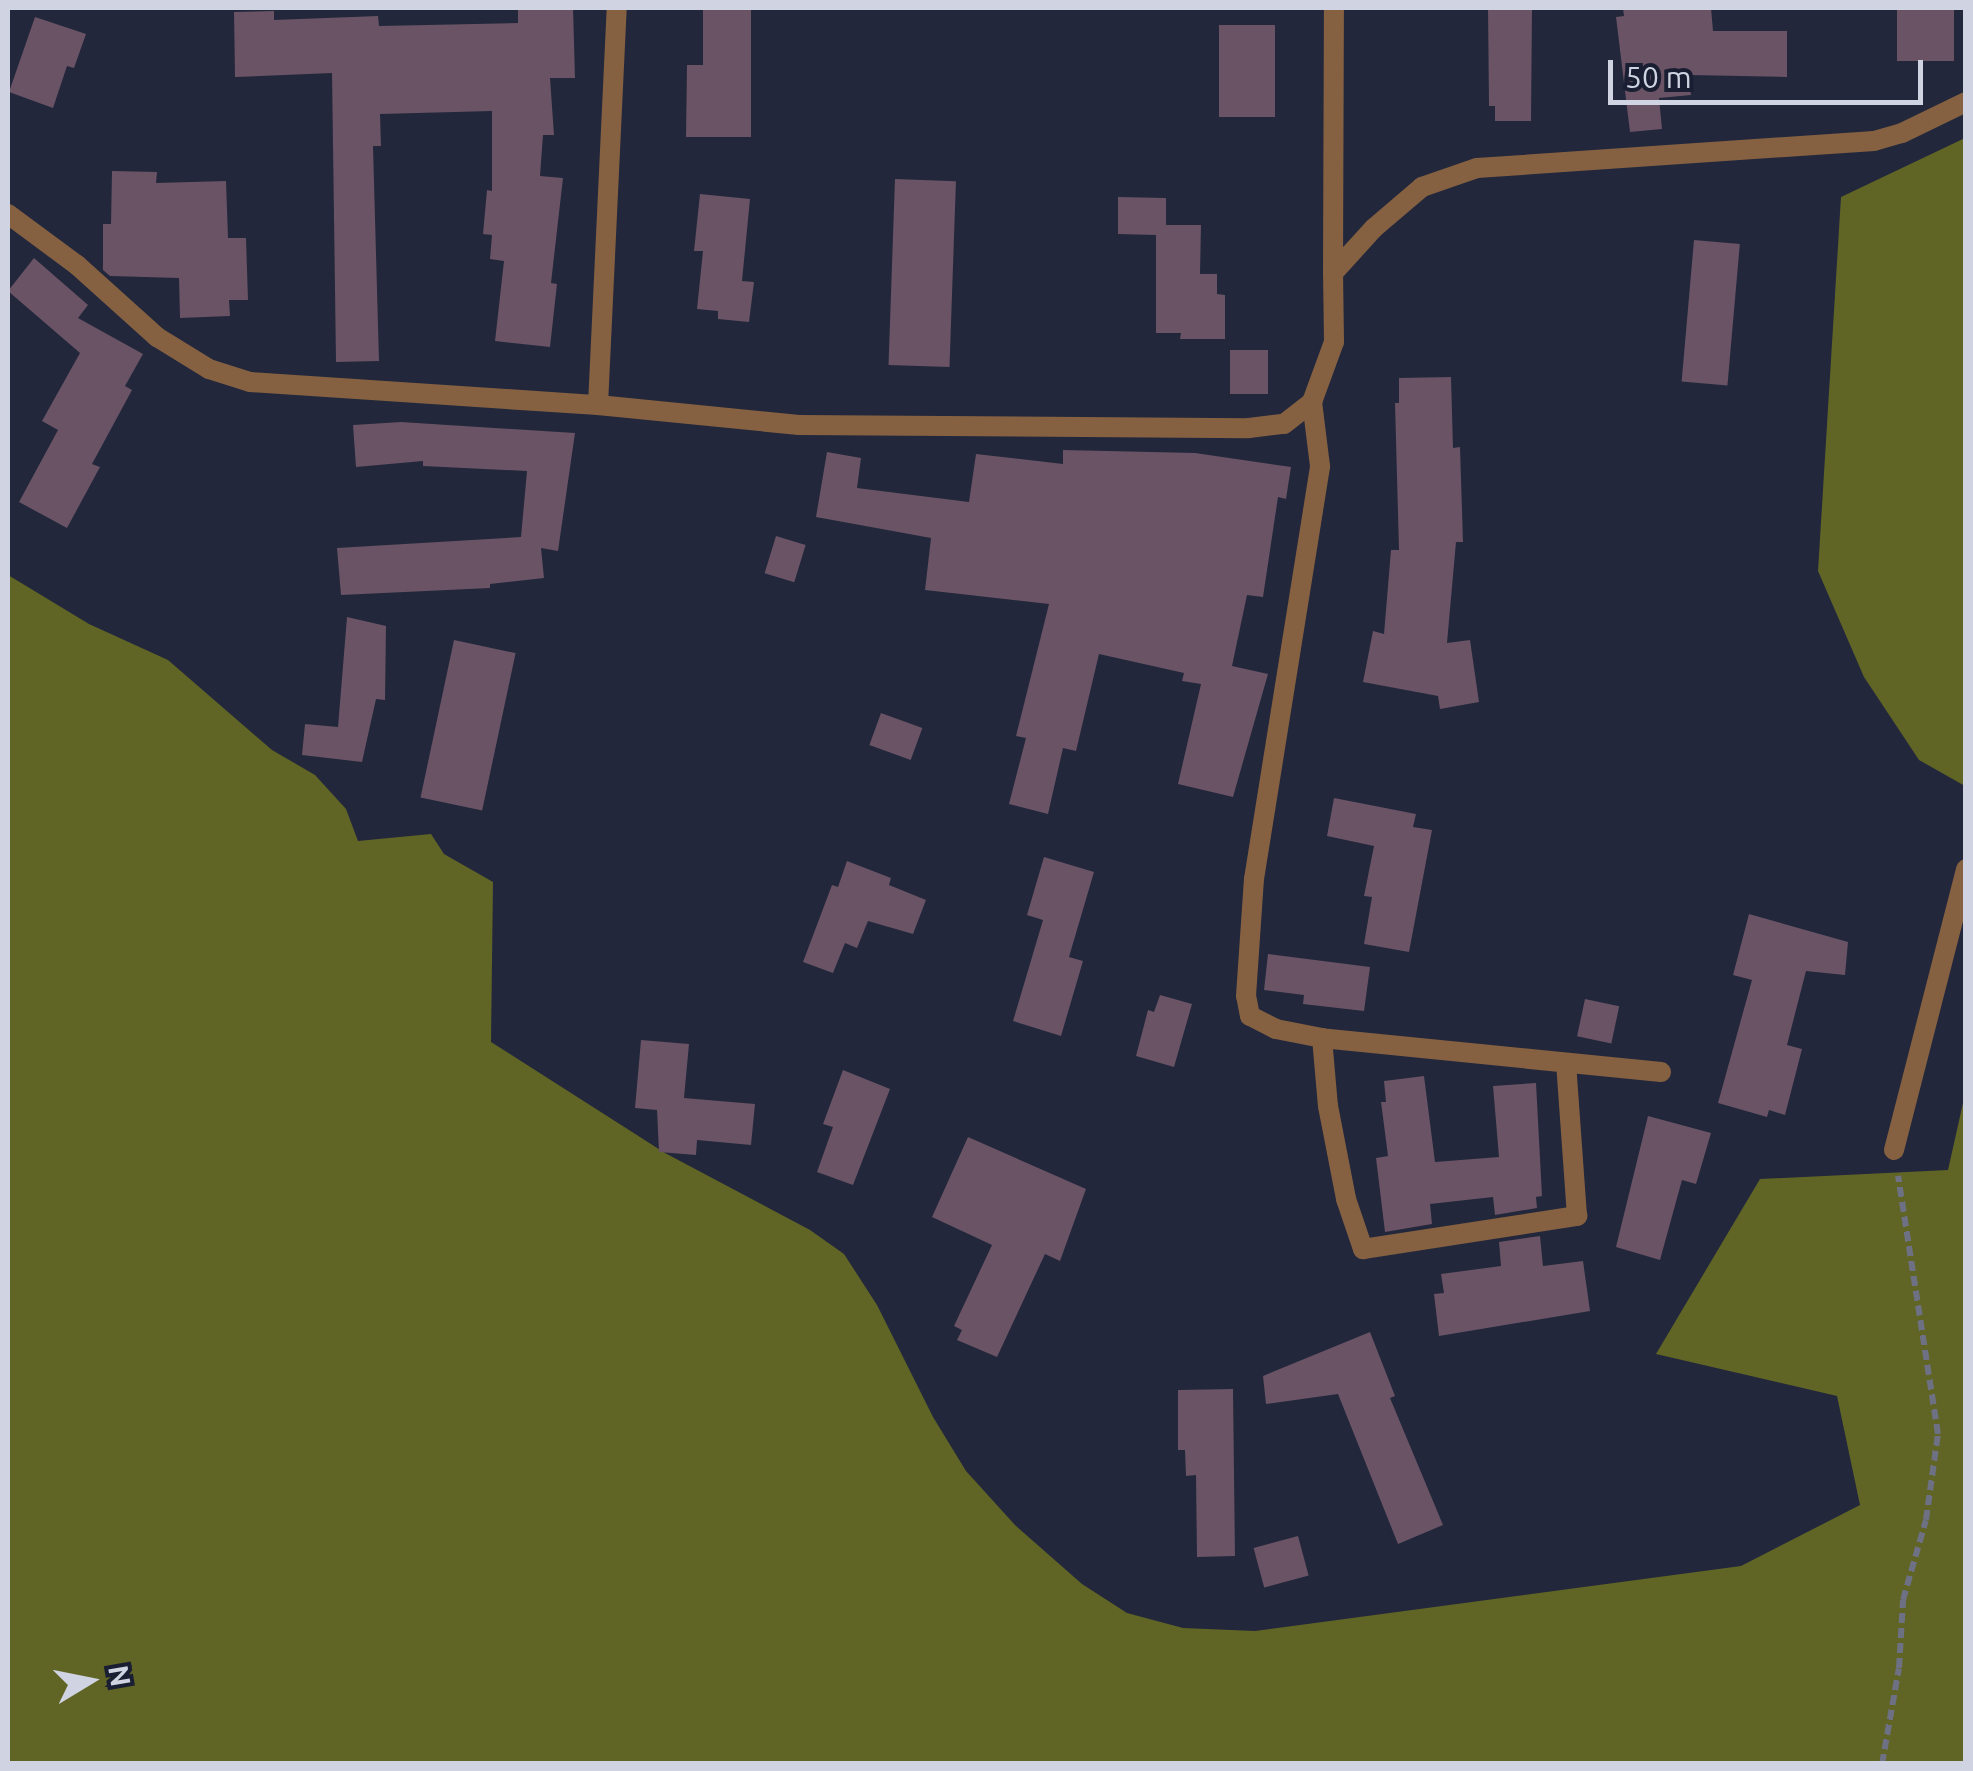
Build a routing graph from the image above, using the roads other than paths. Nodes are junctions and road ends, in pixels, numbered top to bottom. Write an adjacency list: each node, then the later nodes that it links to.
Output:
1 (617, 8): 7 (street)
2 (1334, 8): 5 (street)
3 (1966, 102): 5 (street)
4 (8, 214): 7 (street)
5 (1332, 274): 6 (street)
6 (1312, 402): 7 (street); 9 (street)
7 (598, 405)
8 (1966, 869): 12 (street)
9 (1322, 1038): 10 (street); 10 (street)
10 (1566, 1064): 11 (street)
11 (1662, 1072)
12 (1894, 1150)

